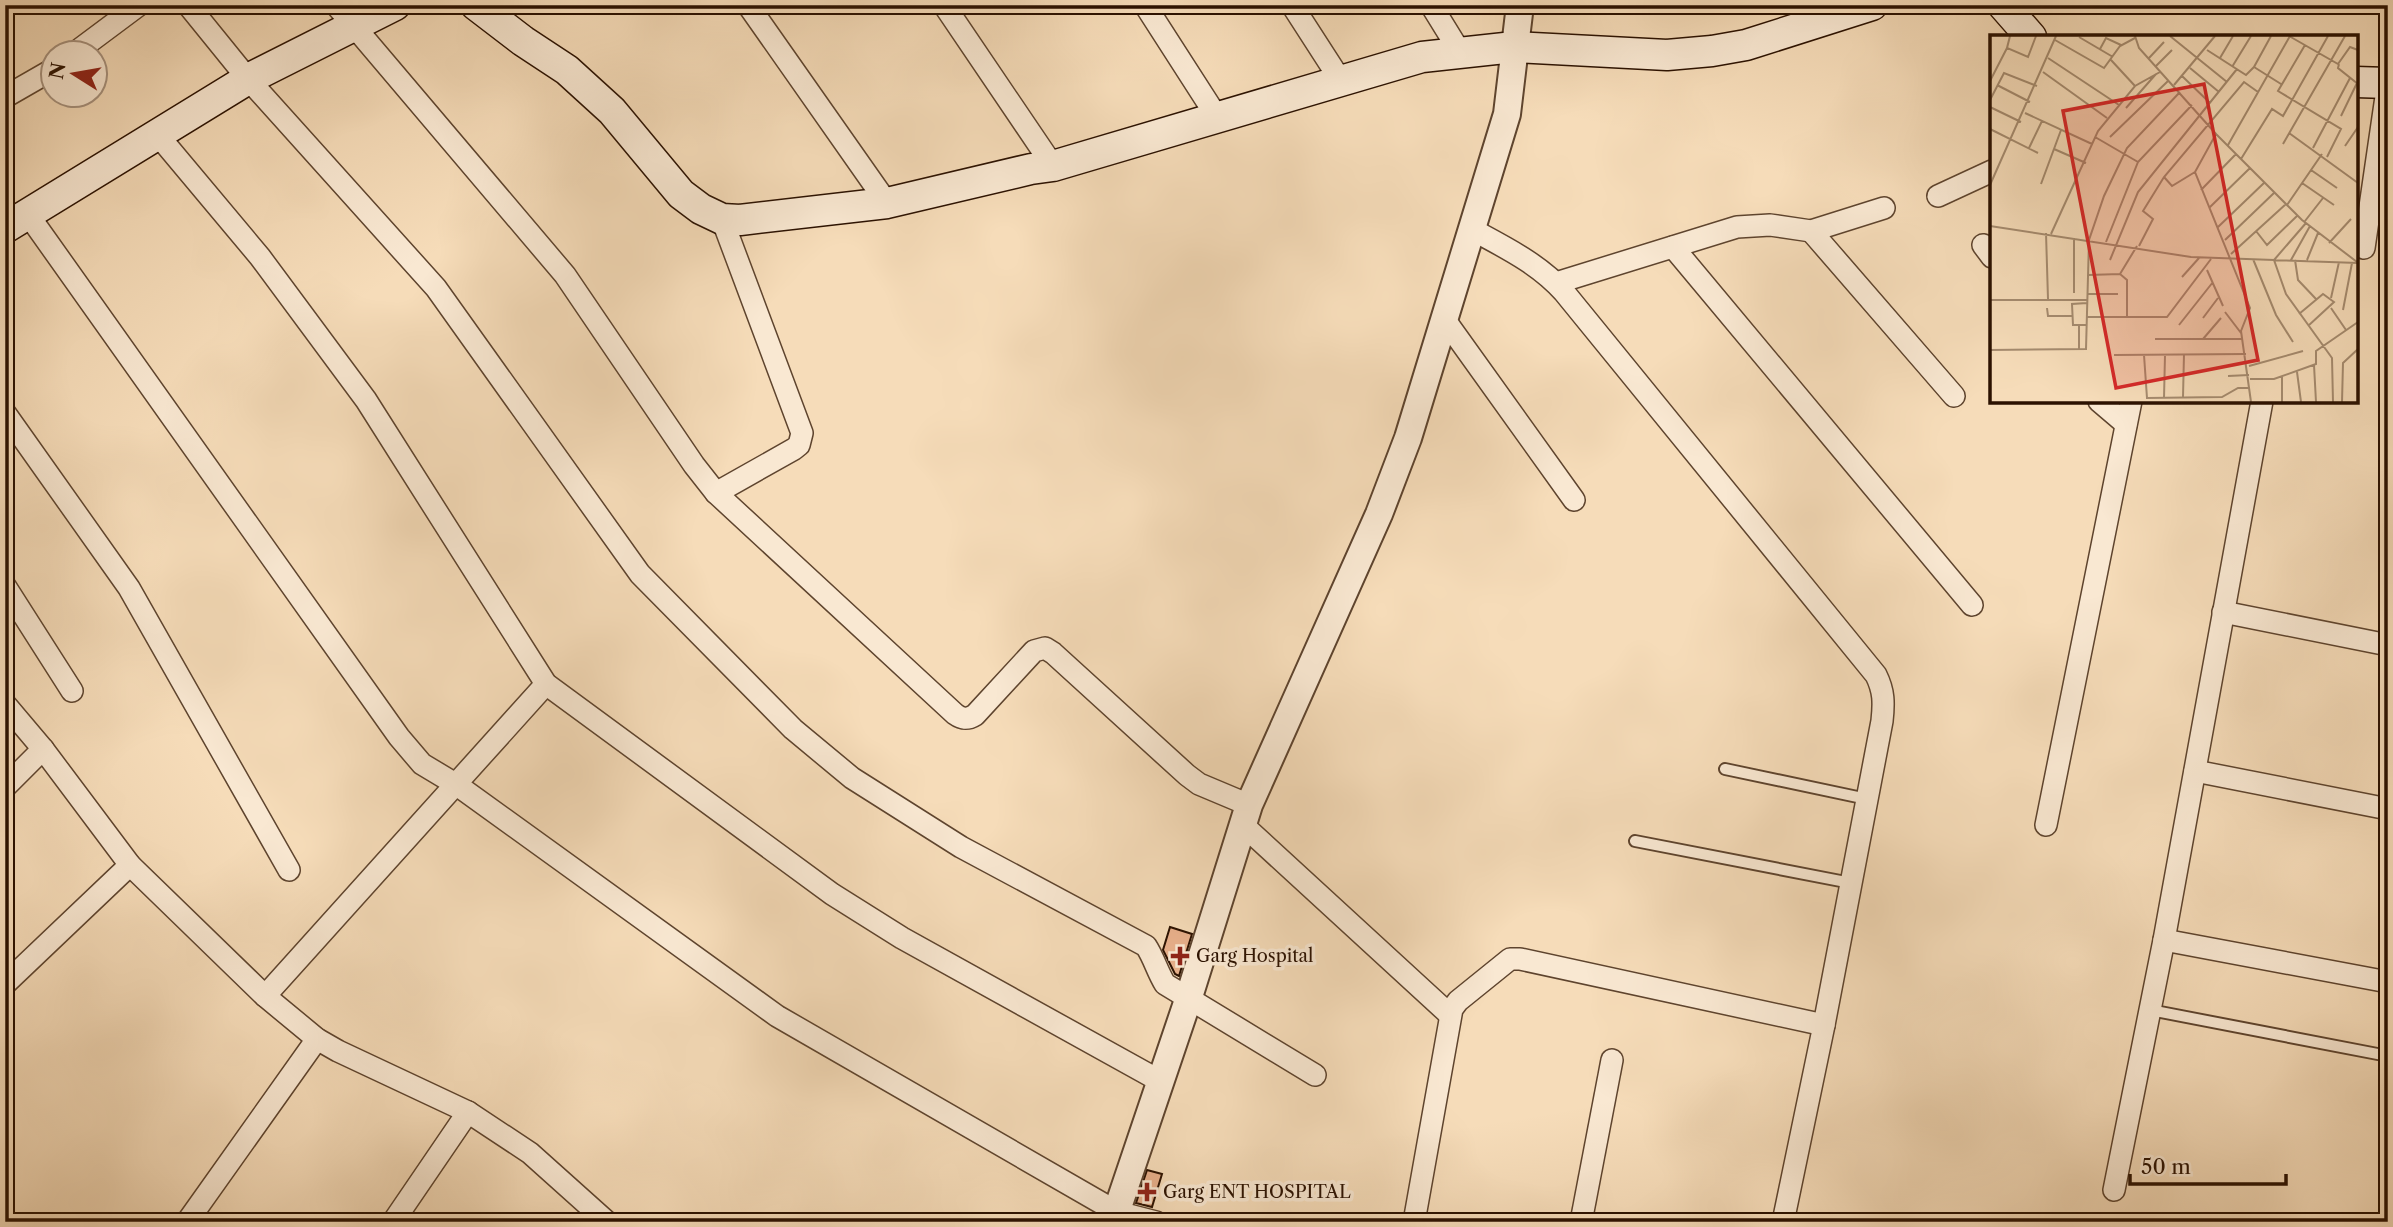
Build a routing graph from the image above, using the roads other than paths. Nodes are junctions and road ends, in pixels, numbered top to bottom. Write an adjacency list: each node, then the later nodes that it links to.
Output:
1 (139, 5): 15 (street)
2 (188, 5): 19 (street)
3 (395, 5): 13 (main road)
4 (477, 5): 31 (main road)
5 (748, 5): 29 (street)
6 (944, 5): 26 (street)
7 (1145, 5): 24 (street)
8 (1292, 5): 20 (street)
9 (1432, 5): 17 (street)
10 (1520, 5): 16 (street)
11 (1872, 5): 16 (main road)
12 (2003, 5): 14 (main road)
13 (345, 16): 19 (main road); 45 (street)
14 (2029, 35)
15 (95, 38)
16 (1514, 47): 17 (main road); 33 (street)
17 (1460, 52): 20 (main road)
18 (38, 77): 23 (street)
19 (248, 79): 25 (main road); 71 (street)
20 (1341, 81): 24 (main road)
21 (2358, 82): 22 (main road)
22 (2388, 83): 36 (street)
23 (5, 97)
24 (1217, 117): 26 (main road)
25 (157, 134): 32 (main road); 51 (street)
26 (1053, 166): 29 (main road)
27 (1990, 172): 28 (street)
28 (1938, 196)
29 (887, 203): 31 (main road)
30 (1884, 208): 34 (street)
31 (722, 219): 45 (street)
32 (16, 220): 57 (street)
33 (1473, 230): 37 (street); 38 (street)
34 (1811, 231): 35 (street); 39 (street)
35 (1673, 247): 37 (street); 48 (street)
36 (2364, 248)
37 (1556, 283): 59 (street)
38 (1445, 320): 46 (street); 61 (street)
39 (1954, 396)
40 (2100, 402): 44 (street)
41 (2130, 402): 44 (street)
42 (2262, 402): 49 (street)
43 (5, 413): 65 (street)
44 (2126, 424): 62 (street)
45 (716, 493): 61 (street)
46 (1574, 499)
47 (5, 586): 52 (street)
48 (1972, 605)
49 (2223, 612): 50 (street); 56 (street)
50 (2388, 645)
51 (546, 684): 57 (street); 79 (street)
52 (72, 691)
53 (5, 704): 54 (street)
54 (43, 750): 58 (street); 64 (street)
55 (1725, 769): 59 (lane)
56 (2194, 771): 60 (street); 67 (street)
57 (457, 785): 70 (street); 82 (street)
58 (5, 787)
59 (1867, 799): 66 (street)
60 (2388, 809)
61 (1246, 815): 71 (street); 73 (street)
62 (2046, 825)
63 (1635, 841): 66 (lane)
64 (130, 865): 69 (street); 70 (street)
65 (289, 870)
66 (1851, 883): 74 (street)
67 (2164, 940): 68 (street); 72 (street)
68 (2388, 982)
69 (5, 984)
70 (265, 996): 75 (street)
71 (1188, 1000): 78 (street); 79 (street)
72 (2150, 1010): 76 (lane); 81 (street)
73 (1450, 1015): 74 (street); 87 (street)
74 (1824, 1025): 89 (street)
75 (317, 1039): 80 (street); 83 (street)
76 (2388, 1056)
77 (1612, 1060): 88 (street)
78 (1315, 1075)
79 (1160, 1081): 82 (street)
80 (468, 1112): 84 (street); 85 (street)
81 (2114, 1190)
82 (1115, 1217): 86 (street)
83 (187, 1222)
84 (393, 1222)
85 (607, 1222)
86 (1156, 1222)
87 (1414, 1222)
88 (1580, 1222)
89 (1783, 1222)

